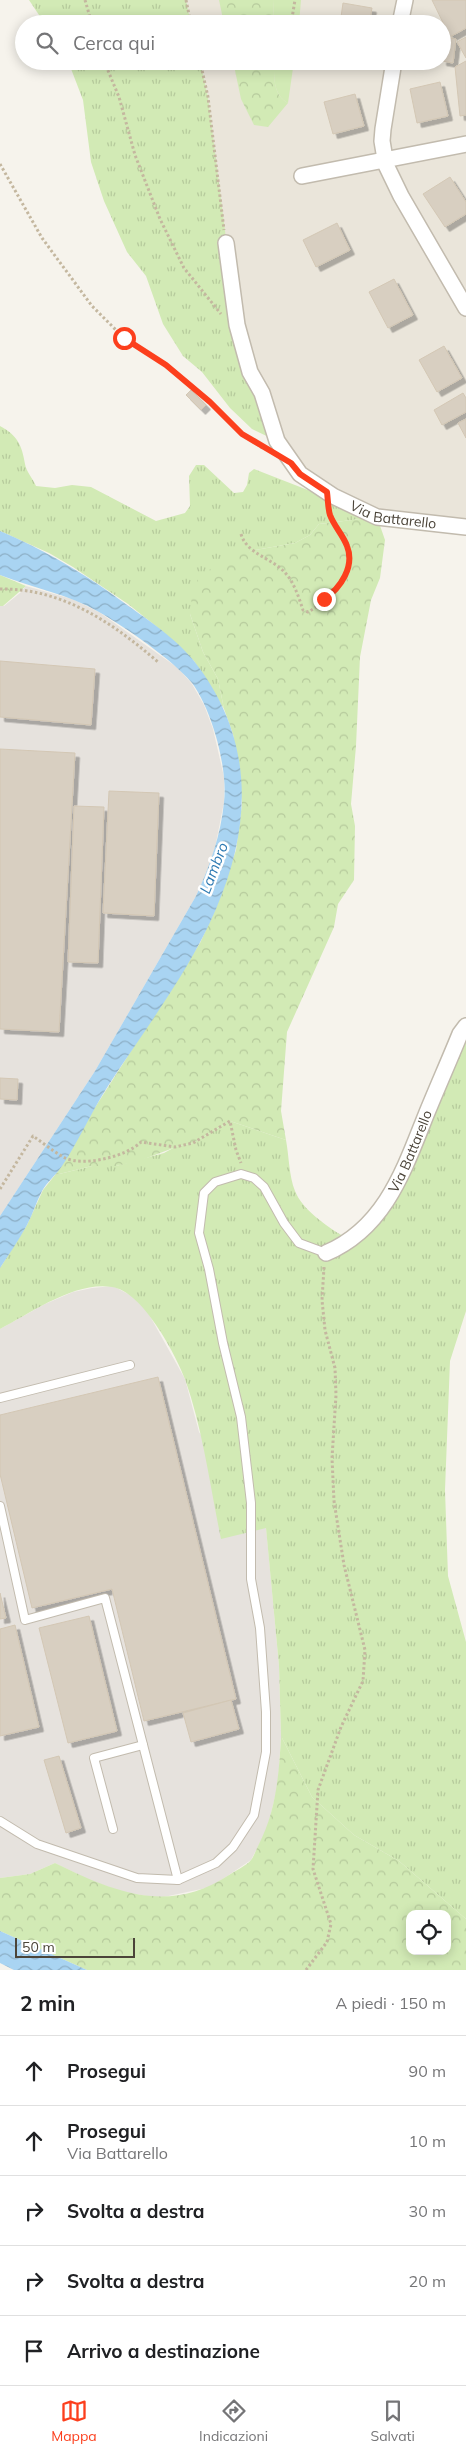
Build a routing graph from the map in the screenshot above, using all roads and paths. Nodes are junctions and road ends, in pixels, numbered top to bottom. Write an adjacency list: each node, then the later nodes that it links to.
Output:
1 (85, 0): 5 (path)
2 (186, 0): 6 (path)
3 (295, 0): 7 (path)
4 (405, 0): 8 (street)
5 (89, 15)
6 (189, 15)
7 (292, 15)
8 (402, 15)
9 (108, 70): 18 (path)
10 (202, 70): 16 (path)
11 (393, 70): 13 (street)
12 (466, 144): 13 (street)
13 (385, 160): 15 (street); 17 (street)
14 (0, 164): 19 (path)
15 (302, 176)
16 (226, 243): 18 (street)
17 (466, 308)
18 (237, 322): 20 (street, Via Battarello)
19 (269, 452)
20 (327, 492): 21 (street, Via Battarello); 22 (path)
21 (466, 527)
22 (242, 534)
23 (0, 589): 24 (path)
24 (158, 662)
25 (466, 1026): 28 (street, Via Battarello)
26 (241, 1174): 27 (path); 28 (lane); 35 (lane)
27 (0, 1190)
28 (326, 1256): 36 (path)
29 (130, 1365): 30 (lane)
30 (0, 1398)
31 (0, 1506): 32 (lane)
32 (143, 1745): 34 (lane); 35 (lane)
33 (0, 1821): 35 (lane)
34 (113, 1829)
35 (178, 1880)
36 (306, 1970)

